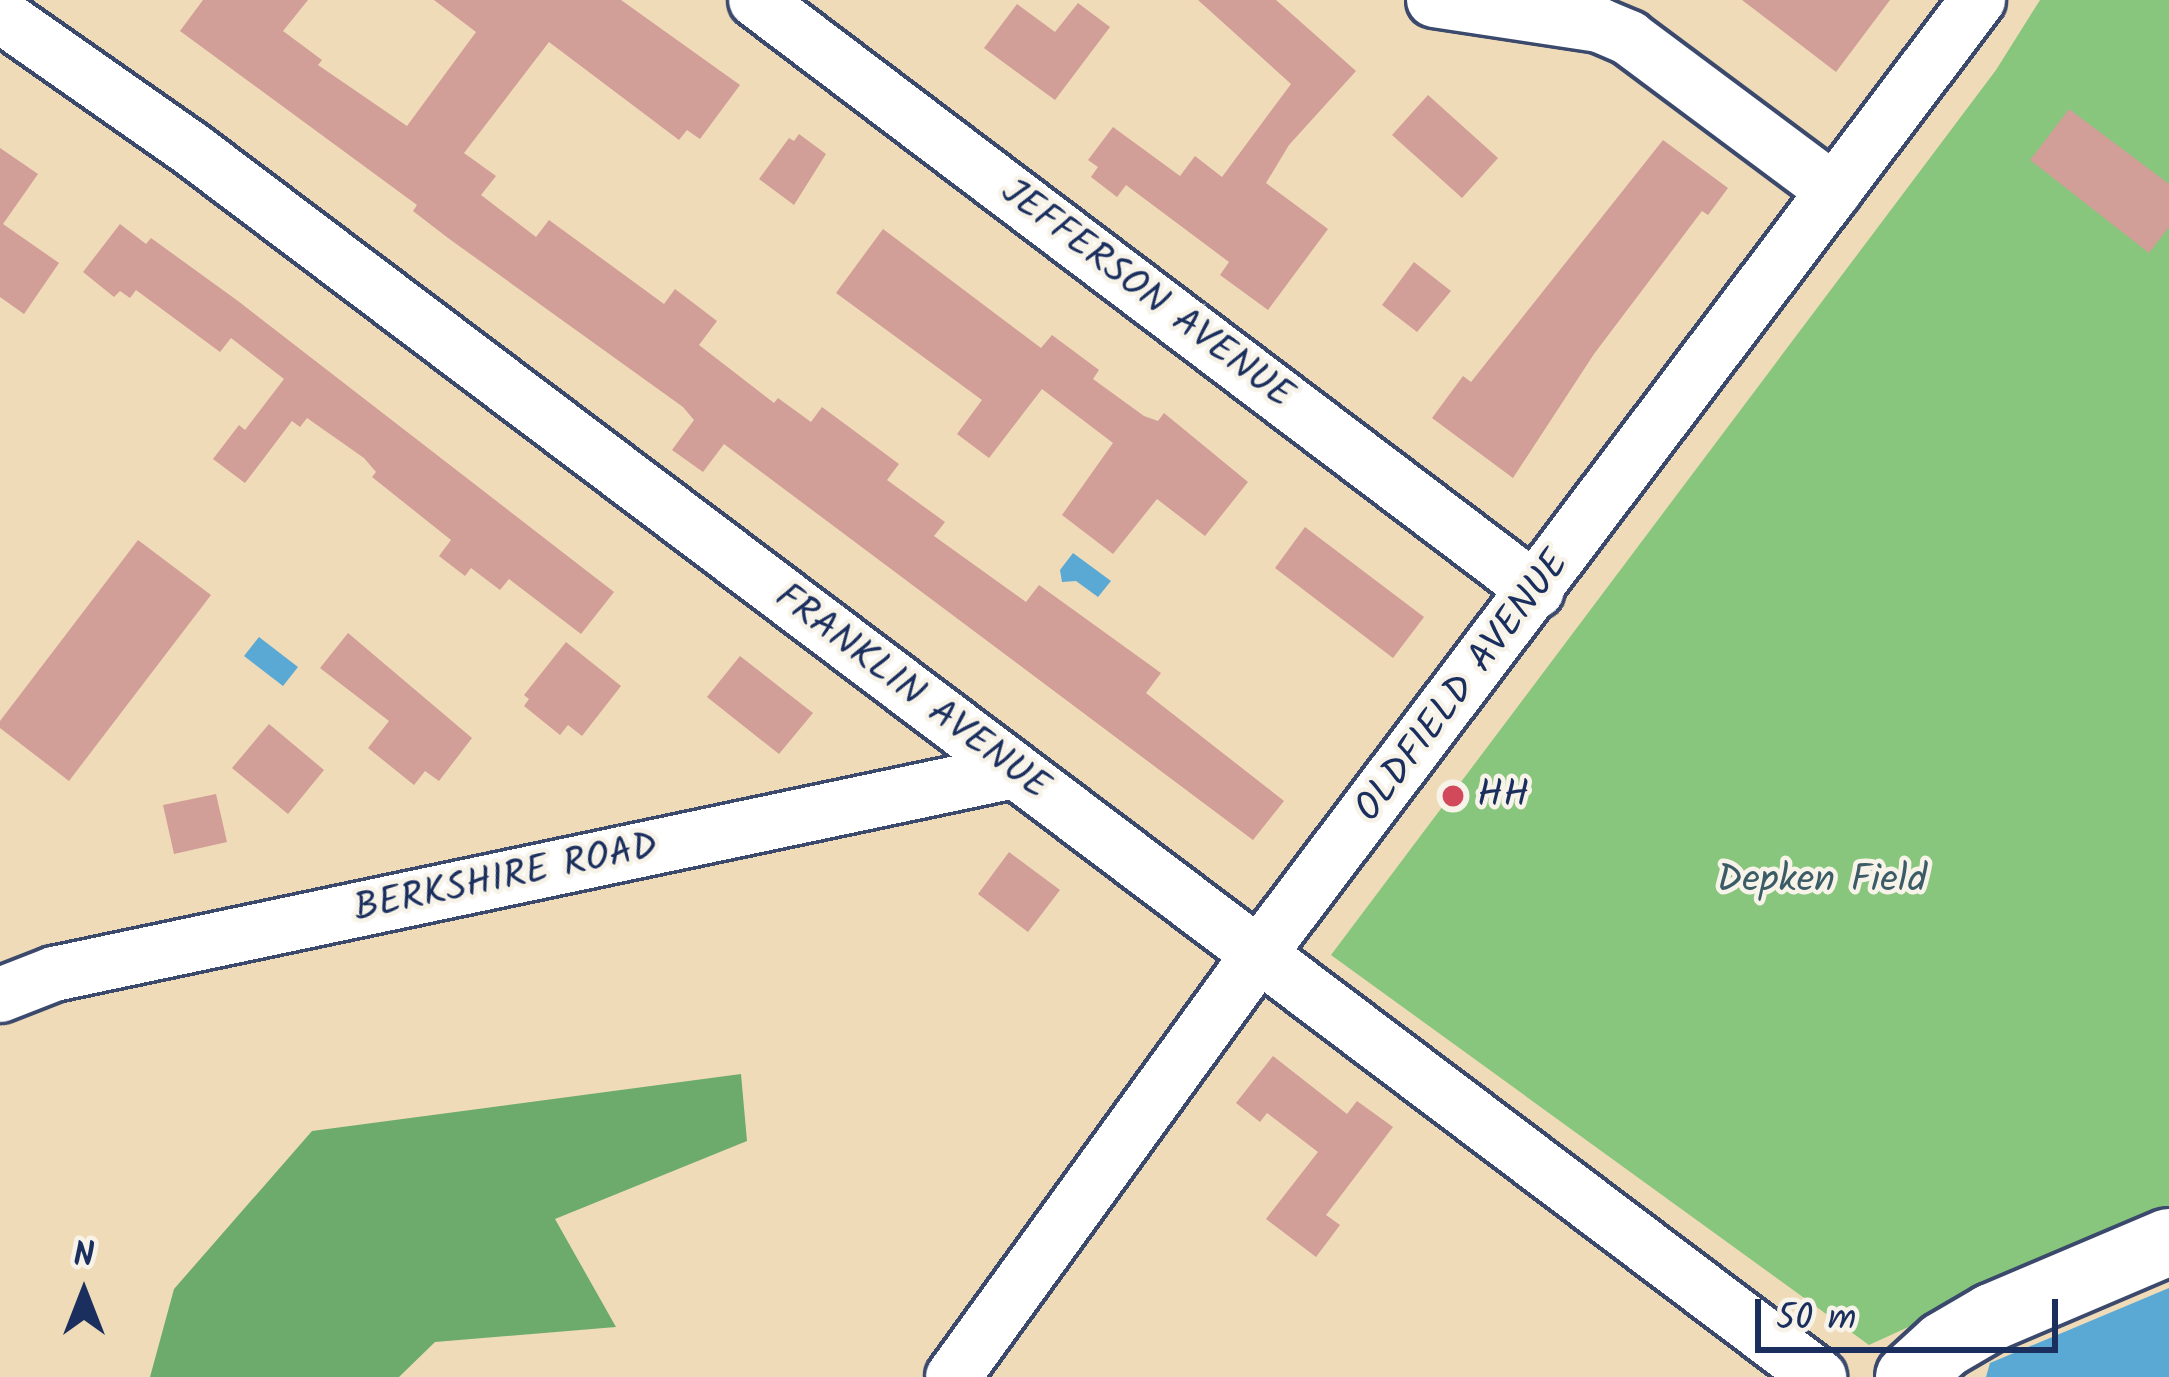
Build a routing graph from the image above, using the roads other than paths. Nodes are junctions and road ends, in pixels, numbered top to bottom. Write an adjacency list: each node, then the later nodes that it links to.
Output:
1 (756, 0): 6 (street, JEFFERSON AVENUE)
2 (1434, 0): 5 (street)
3 (1978, 0): 5 (street, OLDFIELD AVENUE)
4 (0, 15): 7 (street, FRANKLIN AVENUE)
5 (1834, 190): 6 (street, OLDFIELD AVENUE)
6 (1537, 591): 8 (street, OLDFIELD AVENUE)
7 (1014, 771): 8 (street, FRANKLIN AVENUE); 9 (street, BERKSHIRE ROAD)
8 (1259, 954): 11 (street, FRANKLIN AVENUE); 12 (street, OLDFIELD AVENUE)
9 (0, 995)
10 (2169, 1242): 13 (highway)
11 (1793, 1369)
12 (953, 1377)
13 (1909, 1377)

